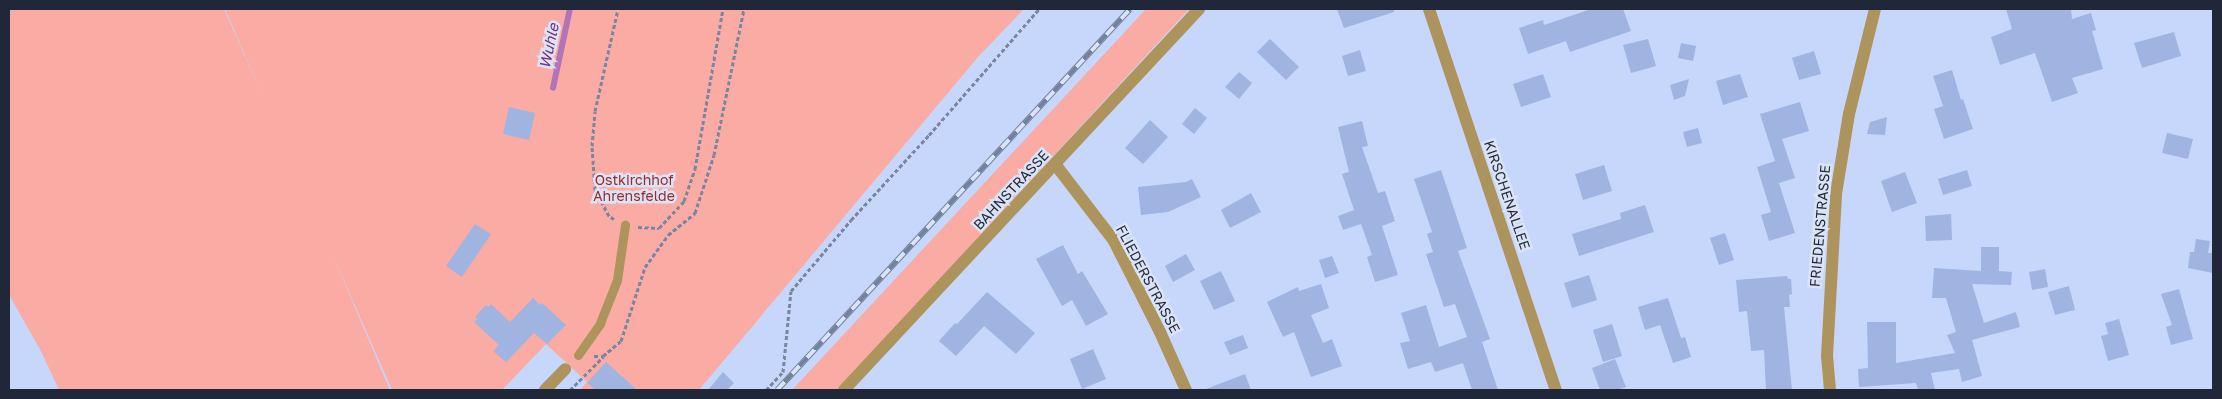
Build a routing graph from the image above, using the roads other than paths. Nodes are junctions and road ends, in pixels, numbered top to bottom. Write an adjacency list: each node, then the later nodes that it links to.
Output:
1 (1199, 9): 4 (street, BAHNSTRASSE)
2 (1429, 9): 11 (street, KIRSCHENALLEE)
3 (1875, 9): 12 (street, FRIEDENSTRASSE)
4 (1055, 164): 9 (street, BAHNSTRASSE); 10 (street, FLIEDERSTRASSE)
5 (624, 225): 6 (lane)
6 (578, 355)
7 (565, 369): 8 (street)
8 (545, 390)
9 (844, 390)
10 (1186, 390)
11 (1556, 390)
12 (1830, 390)

